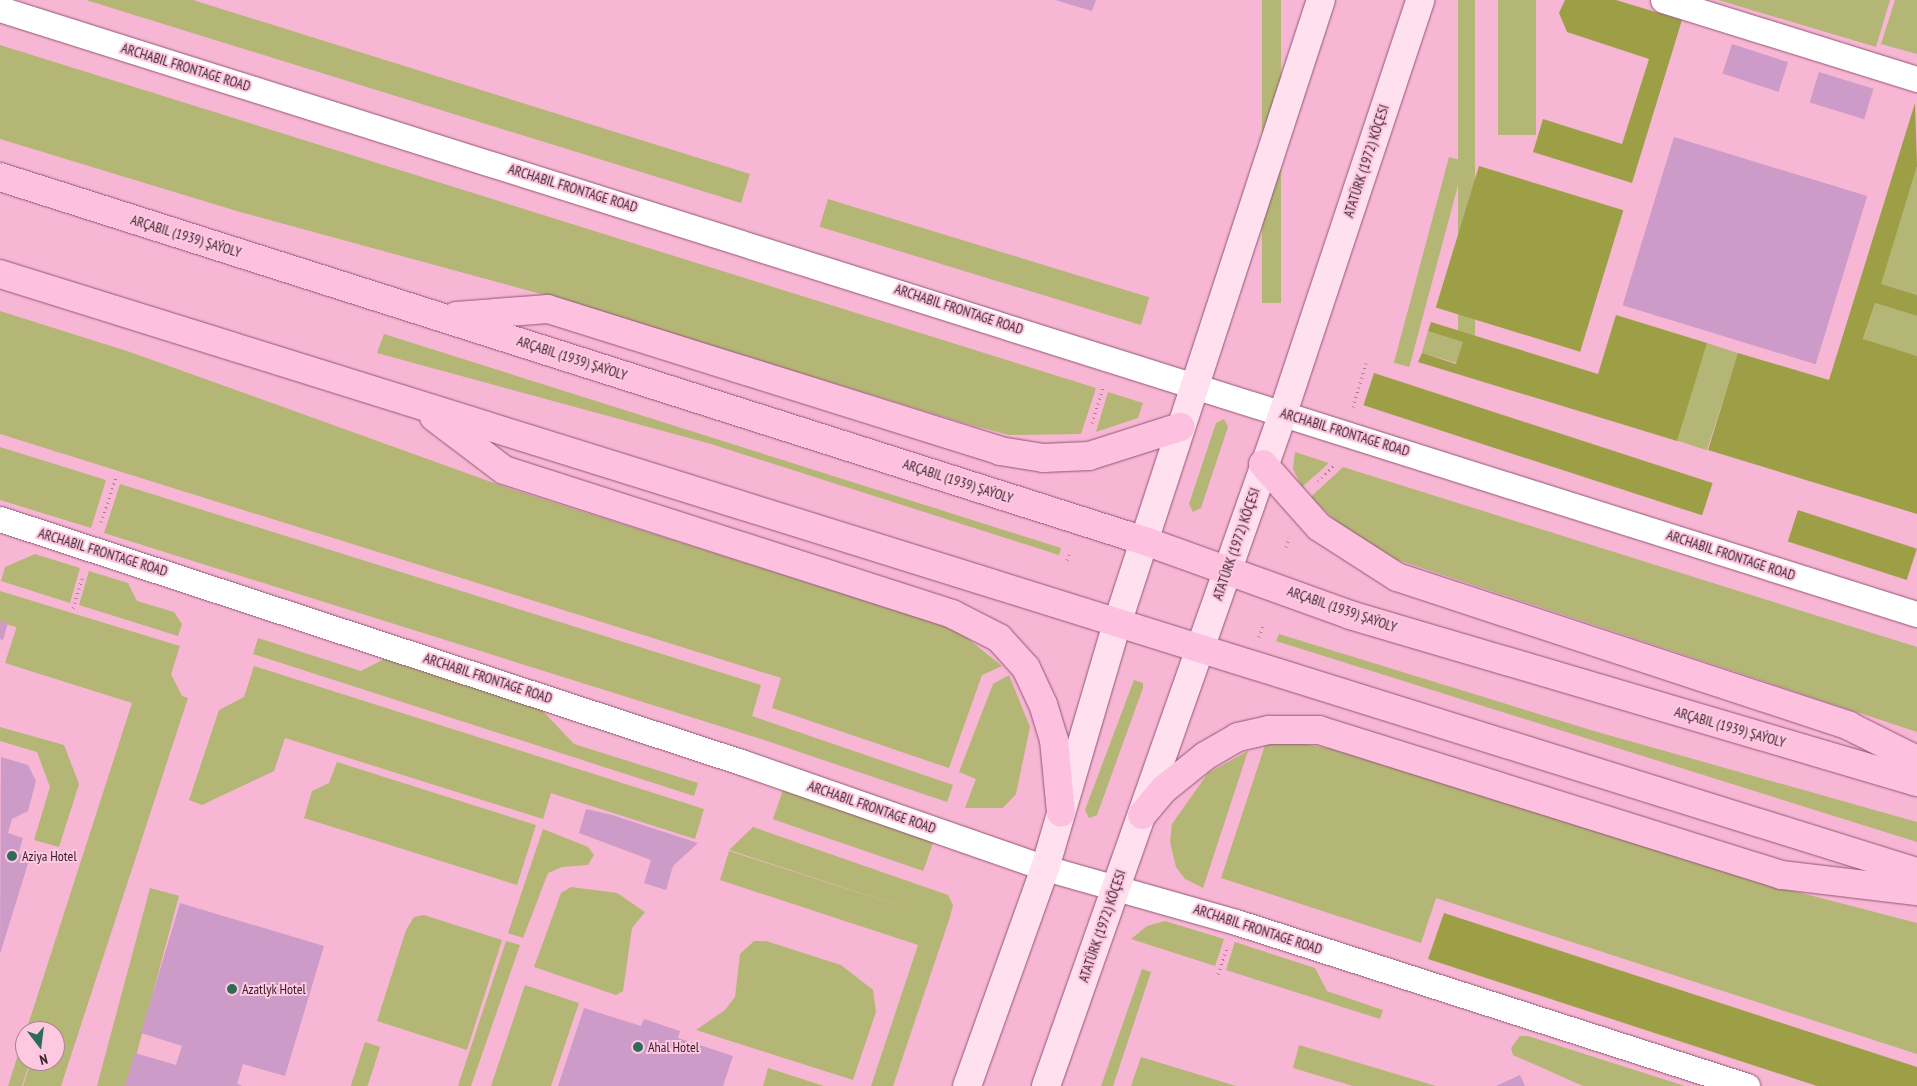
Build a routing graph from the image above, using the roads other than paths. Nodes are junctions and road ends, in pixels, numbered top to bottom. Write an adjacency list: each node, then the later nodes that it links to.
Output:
1 (1321, 0): 9 (main road)
2 (1420, 0): 11 (main road, ATATÜRK (1972) KÖÇESI)
3 (1663, 0): 5 (street)
4 (0, 9): 9 (street, ARCHABIL FRONTAGE ROAD)
5 (1917, 79)
6 (0, 178): 8 (main road, ARÇABIL (1939) ŞAÝOLY)
7 (0, 274): 10 (main road)
8 (442, 316): 12 (main road); 15 (main road, ARÇABIL (1939) ŞAÝOLY)
9 (1194, 386): 11 (street, ARCHABIL FRONTAGE ROAD); 12 (main road)
10 (417, 405): 18 (main road); 22 (main road)
11 (1283, 413): 13 (main road, ATATÜRK (1972) KÖÇESI); 17 (street, ARCHABIL FRONTAGE ROAD)
12 (1180, 427): 15 (main road)
13 (1263, 464): 16 (main road, ATATÜRK (1972) KÖÇESI); 20 (main road)
14 (0, 519): 24 (street, ARCHABIL FRONTAGE ROAD)
15 (1145, 541): 16 (main road, ARÇABIL (1939) ŞAÝOLY); 18 (main road)
16 (1228, 570): 19 (main road, ATATÜRK (1972) KÖÇESI); 21 (main road, ARÇABIL (1939) ŞAÝOLY)
17 (1917, 614)
18 (1117, 624): 19 (main road); 22 (main road)
19 (1199, 651): 23 (main road, ATATÜRK (1972) KÖÇESI); 25 (main road)
20 (1917, 760)
21 (1917, 782)
22 (1062, 813): 24 (main road)
23 (1142, 815): 26 (main road, ATATÜRK (1972) KÖÇESI); 27 (main road)
24 (1045, 868): 26 (street, ARCHABIL FRONTAGE ROAD); 28 (main road)
25 (1917, 872)
26 (1116, 885): 29 (main road, ATATÜRK (1972) KÖÇESI); 30 (street, ARCHABIL FRONTAGE ROAD)
27 (1917, 891)
28 (967, 1086)
29 (1046, 1086)
30 (1747, 1086)

